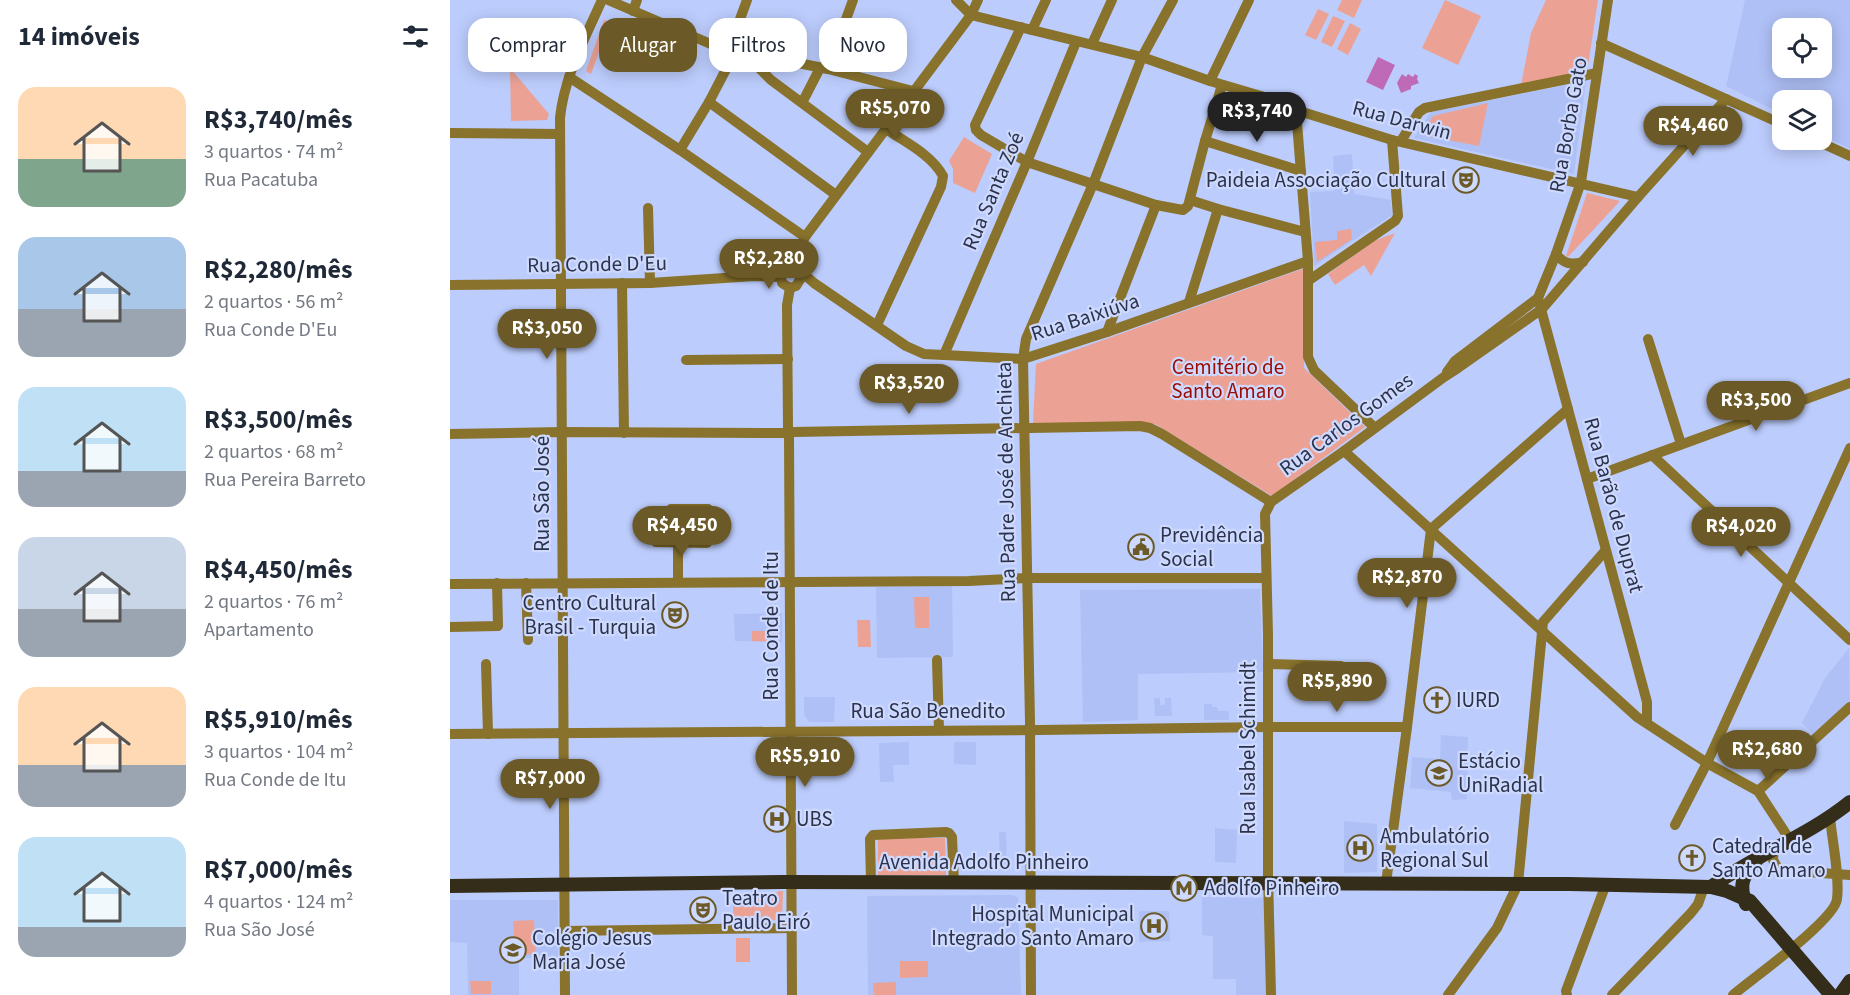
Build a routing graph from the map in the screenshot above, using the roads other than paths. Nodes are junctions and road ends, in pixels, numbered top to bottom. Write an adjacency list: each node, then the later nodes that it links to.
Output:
1 (602, 0): 28 (street, Rua São José)
2 (608, 0): 13 (street)
3 (637, 0): 13 (street)
4 (747, 0): 15 (street)
5 (853, 0): 16 (street)
6 (956, 0): 14 (street)
7 (978, 0): 14 (street)
8 (1046, 0): 17 (street)
9 (1112, 0): 21 (street)
10 (1173, 0): 22 (street, Rua Padre José de Anchieta)
11 (1249, 0): 29 (street)
12 (1608, 0): 19 (street, Rua Borba Gato)
13 (633, 11): 20 (street)
14 (970, 15): 17 (street, Rua Darwin); 31 (street)
15 (742, 18)
16 (845, 18)
17 (1027, 29): 18 (street, Rua Darwin); 46 (street)
18 (1076, 42): 21 (street, Rua Darwin); 46 (street, Rua Santa Zoé)
19 (1601, 43): 27 (street, Rua Borba Gato); 32 (street)
20 (709, 44)
21 (1092, 44): 22 (street, Rua Darwin)
22 (1142, 57): 29 (street, Rua Darwin); 49 (street, Rua Padre José de Anchieta)
23 (722, 72): 34 (street)
24 (763, 72): 33 (street)
25 (821, 72): 33 (street)
26 (839, 72): 31 (street)
27 (1597, 73): 40 (street); 48 (street, Rua Borba Gato)
28 (569, 77): 39 (street, Rua São José); 43 (street)
29 (1209, 81): 30 (street, Rua Darwin)
30 (1222, 85): 35 (street, Rua Darwin); 41 (street)
31 (913, 91): 37 (street)
32 (1726, 99): 36 (street); 51 (street, Rua Carlos Gomes)
33 (803, 101): 44 (street)
34 (709, 102): 43 (street); 50 (street)
35 (1296, 110): 40 (street, Rua Darwin); 47 (street)
36 (1772, 120)
37 (886, 129): 44 (street); 73 (street)
38 (450, 133): 39 (street)
39 (560, 134): 66 (street, Rua São José)
40 (1397, 140): 48 (street, Rua Darwin); 63 (street)
41 (1205, 141): 47 (street); 52 (street)
42 (1832, 148): 45 (street)
43 (680, 150): 57 (street)
44 (868, 152): 50 (street)
45 (1850, 156)
46 (1027, 162): 49 (street); 76 (street, Rua Santa Zoé)
47 (1301, 171): 56 (street)
48 (1581, 182): 51 (street, Rua Darwin); 58 (street, Rua Borba Gato)
49 (1093, 184): 53 (street); 78 (street, Rua Padre José de Anchieta)
50 (837, 195): 57 (street)
51 (1638, 196): 60 (street, Rua Carlos Gomes)
52 (1190, 200): 53 (street); 55 (street)
53 (1156, 204): 74 (street)
54 (648, 208): 67 (street)
55 (1218, 209): 56 (street); 71 (street)
56 (1305, 232): 59 (street)
57 (805, 237): 61 (street)
58 (1556, 254): 60 (street); 70 (street)
59 (1308, 261): 63 (street); 71 (street, Rua Baixiúva)
60 (1583, 262): 72 (street, Rua Carlos Gomes)
61 (795, 269): 62 (street); 65 (street); 69 (street)
62 (781, 277): 67 (street, Rua Conde D'Eu); 69 (street)
63 (1308, 281): 83 (street)
64 (622, 283): 66 (street, Rua Conde D'Eu); 67 (street, Rua Conde D'Eu); 87 (street)
65 (814, 283): 69 (street); 73 (street, Rua Baixiúva)
66 (561, 284): 68 (street, Rua Conde D'Eu); 85 (street, Rua São José)
67 (650, 284)
68 (450, 285)
69 (794, 286): 77 (street, Rua Conde de Itu)
70 (1538, 298): 72 (street, Rua Barão de Duprat); 80 (street, Rua Carlos Gomes)
71 (1189, 302): 74 (street, Rua Baixiúva)
72 (1542, 309): 80 (street, Rua Carlos Gomes); 82 (street, Rua Barão de Duprat)
73 (877, 325): 76 (street, Rua Baixiúva)
74 (1107, 332): 78 (street, Rua Baixiúva)
75 (1648, 339): 89 (street)
76 (944, 356): 78 (street, Rua Baixiúva)
77 (788, 359): 79 (street); 86 (street, Rua Conde de Itu)
78 (1023, 359): 84 (street, Rua Padre José de Anchieta)
79 (686, 360)
80 (1444, 376): 83 (street, Rua Carlos Gomes)
81 (1850, 383): 89 (street)
82 (1568, 409): 93 (street, Rua Barão de Duprat); 96 (street)
83 (1374, 427): 91 (street, Rua Carlos Gomes)
84 (1025, 428): 86 (street); 94 (street); 101 (street, Rua Padre José de Anchieta)
85 (562, 432): 87 (street); 88 (street); 107 (street, Rua São José)
86 (789, 432): 87 (street); 104 (street, Rua Conde de Itu)
87 (624, 433)
88 (450, 434)
89 (1681, 444): 92 (street)
90 (1850, 448): 109 (street)
91 (1344, 451): 94 (street, Rua Carlos Gomes); 96 (street)
92 (1652, 455): 93 (street); 109 (street)
93 (1587, 479): 100 (street, Rua Barão de Duprat)
94 (1271, 502): 102 (street, Rua Isabel Schimidt)
95 (708, 509): 98 (street)
96 (1431, 529): 111 (street); 121 (street)
97 (657, 542): 98 (street)
98 (678, 543): 99 (street); 103 (street)
99 (707, 543)
100 (1605, 551): 111 (street); 119 (street, Rua Barão de Duprat)
101 (1027, 578): 102 (street); 104 (street); 123 (street, Rua Padre José de Anchieta)
102 (1266, 578): 116 (street, Rua Isabel Schimidt)
103 (678, 582): 104 (street); 107 (street)
104 (790, 582): 124 (street, Rua Conde de Itu)
105 (497, 583): 106 (street); 108 (street); 110 (street)
106 (526, 583): 107 (street); 112 (street)
107 (562, 583): 125 (street, Rua São José)
108 (450, 584)
109 (1790, 584): 113 (street); 128 (street)
110 (450, 627)
111 (1542, 632): 119 (street); 144 (street)
112 (528, 640)
113 (1850, 640)
114 (937, 660): 122 (street)
115 (486, 664): 127 (street)
116 (1268, 664): 117 (street); 120 (street, Rua Isabel Schimidt)
117 (1341, 666)
118 (1850, 707): 129 (street)
119 (1647, 723): 128 (street)
120 (1268, 727): 121 (street, Rua São Benedito); 123 (street, Rua São Benedito); 142 (street, Rua Isabel Schimidt)
121 (1407, 727): 143 (street)
122 (939, 730): 123 (street, Rua São Benedito); 124 (street, Rua São Benedito)
123 (1029, 730): 141 (street, Rua Padre José de Anchieta)
124 (791, 731): 125 (street, Rua São Benedito); 138 (street, Rua Conde de Itu)
125 (563, 733): 127 (street, Rua São Benedito); 147 (street, Rua São José)
126 (450, 734): 127 (street, Rua São Benedito)
127 (488, 734)
128 (1707, 763): 129 (street); 132 (street)
129 (1758, 791): 133 (street)
130 (1850, 802): 131 (main road)
131 (1830, 816): 133 (main road); 136 (street)
132 (1675, 825)
133 (1790, 840): 134 (main road)
134 (1774, 848): 135 (main road); 136 (street)
135 (1758, 858): 148 (main road); 149 (main road)
136 (1836, 874): 137 (street); 152 (street)
137 (1850, 875)
138 (792, 882): 139 (main road, Avenida Adolfo Pinheiro); 147 (main road, Avenida Adolfo Pinheiro); 150 (street, Rua Conde de Itu)
139 (871, 883): 140 (main road, Avenida Adolfo Pinheiro); 140 (street)
140 (954, 883): 141 (main road, Avenida Adolfo Pinheiro)
141 (1029, 883): 142 (main road, Avenida Adolfo Pinheiro); 157 (street, Rua Padre José de Anchieta)
142 (1268, 883): 143 (main road, Avenida Adolfo Pinheiro); 158 (street, Rua Isabel Schimidt)
143 (1386, 883): 144 (main road, Avenida Adolfo Pinheiro)
144 (1518, 884): 145 (main road, Avenida Adolfo Pinheiro); 159 (street)
145 (1606, 884): 148 (main road, Avenida Adolfo Pinheiro); 160 (street)
146 (450, 886): 147 (main road, Avenida Adolfo Pinheiro)
147 (565, 886): 151 (street, Rua São José)
148 (1708, 887): 149 (main road, Avenida Adolfo Pinheiro); 161 (street)
149 (1744, 897): 152 (main road)
150 (792, 928): 151 (street); 156 (street, Rua Conde de Itu)
151 (565, 931): 155 (street, Rua São José)
152 (1789, 950): 162 (street); 163 (main road); 164 (main road)
153 (1850, 981): 165 (main road)
154 (1850, 987): 166 (main road)
155 (565, 995)
156 (792, 995)
157 (1031, 995)
158 (1271, 995)
159 (1448, 995)
160 (1567, 995)
161 (1612, 995)
162 (1733, 995)
163 (1820, 995)
164 (1831, 995)
165 (1840, 995)
166 (1849, 995)

